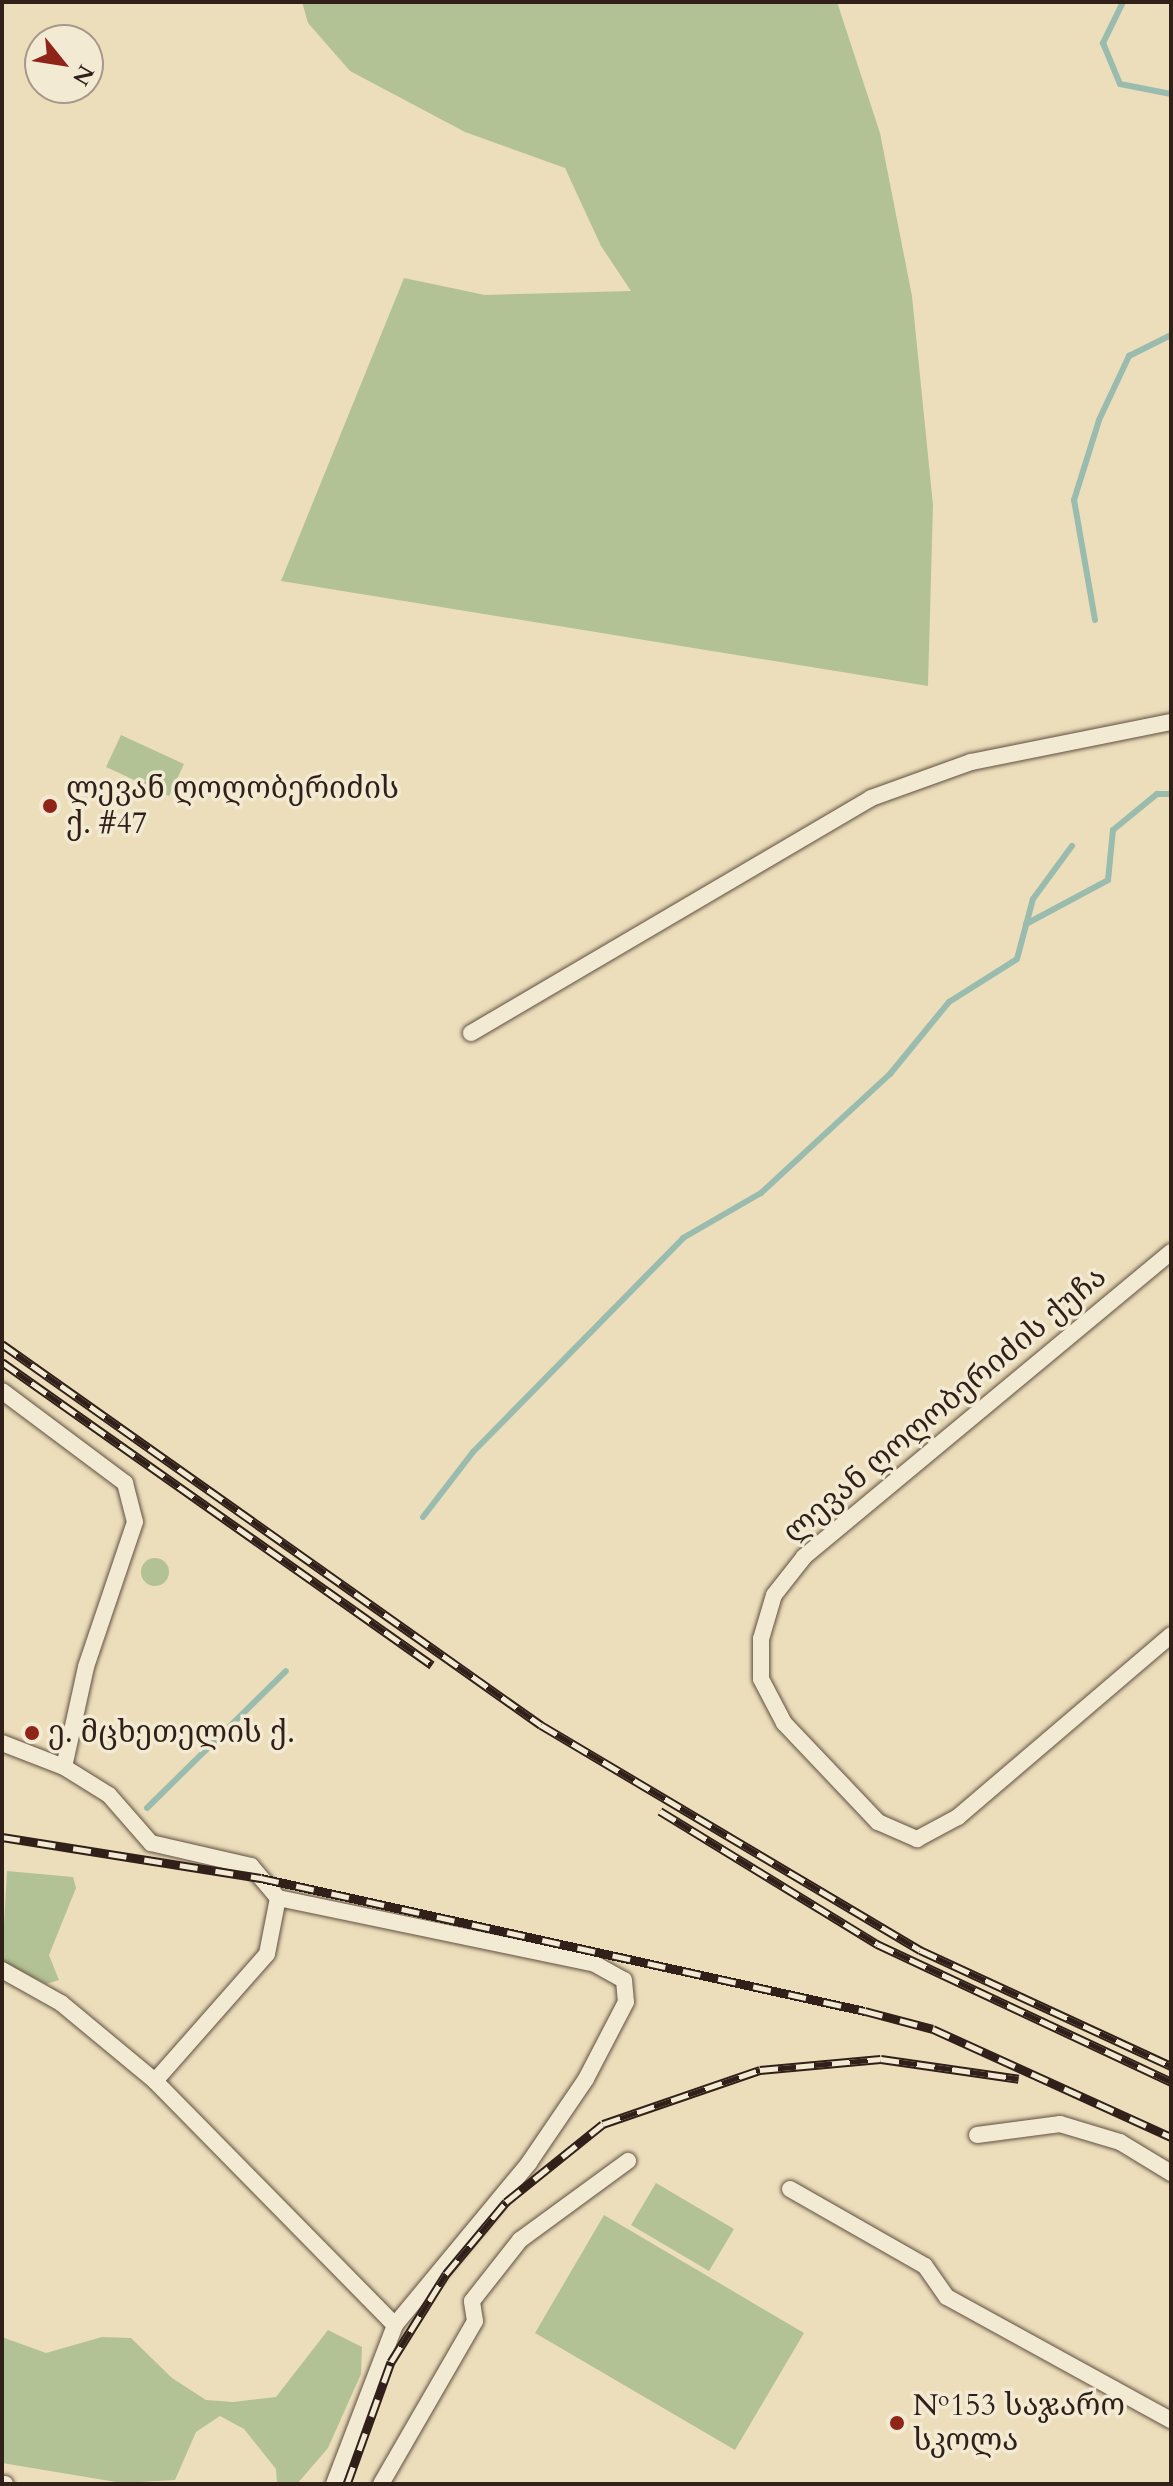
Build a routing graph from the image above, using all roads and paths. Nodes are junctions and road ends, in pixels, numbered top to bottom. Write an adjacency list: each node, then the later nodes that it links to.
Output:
1 (1171, 722): 2 (street)
2 (471, 1033)
3 (1171, 1252): 5 (street, ლევან ღოღობერიძის ქუჩა)
4 (2, 1391): 7 (street)
5 (1171, 1635)
6 (2, 1743): 7 (street)
7 (64, 1767): 8 (street)
8 (278, 1898): 10 (street); 15 (street)
9 (2, 1970): 10 (street)
10 (155, 2081): 15 (street)
11 (977, 2135): 13 (street)
12 (628, 2161): 18 (street)
13 (1171, 2173)
14 (790, 2189): 16 (street)
15 (395, 2325): 17 (street)
16 (1171, 2420)
17 (334, 2484)
18 (381, 2484)

